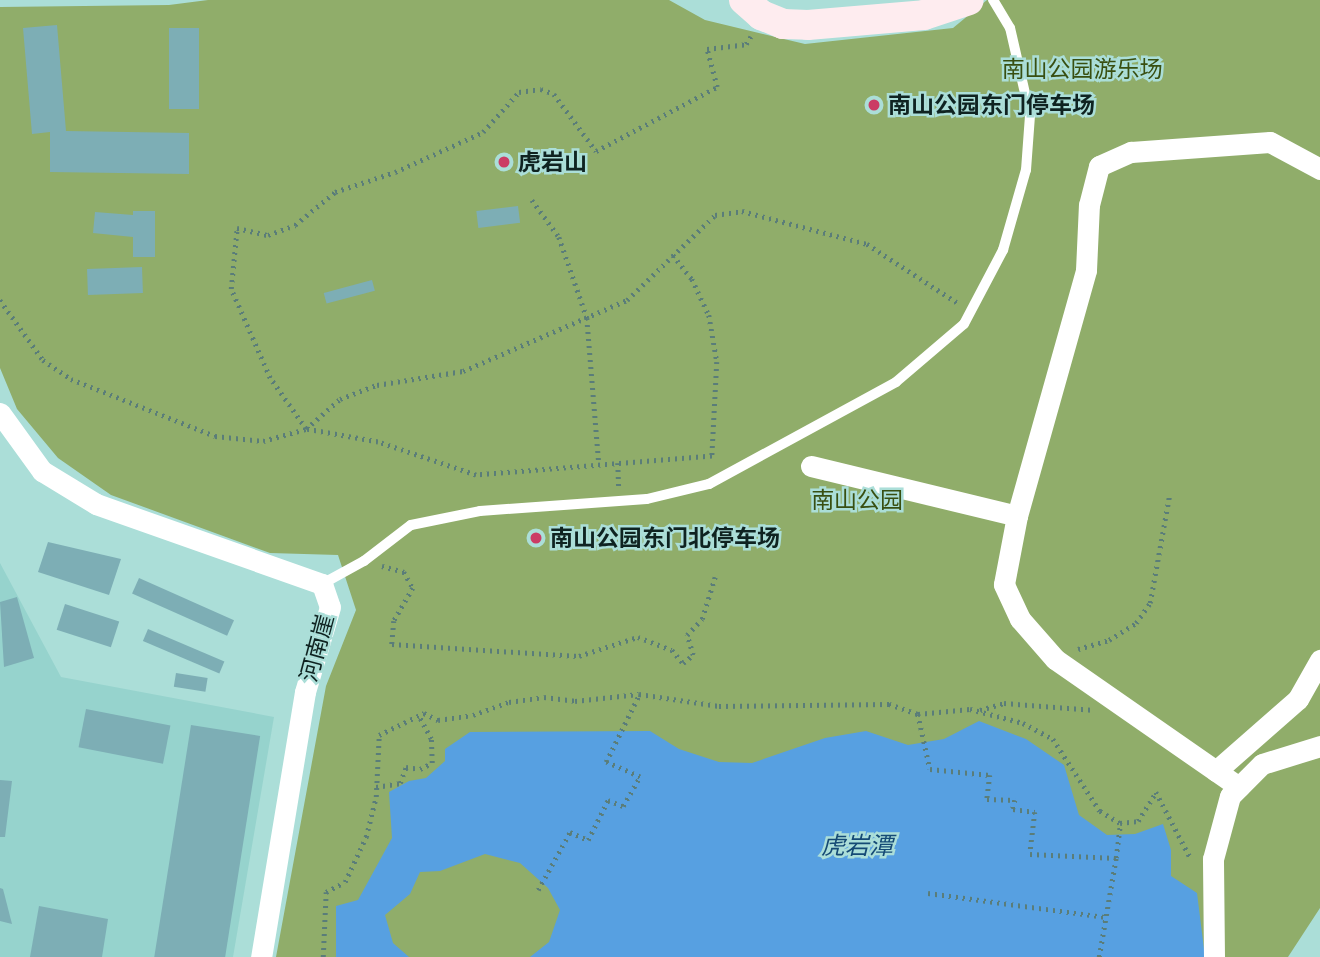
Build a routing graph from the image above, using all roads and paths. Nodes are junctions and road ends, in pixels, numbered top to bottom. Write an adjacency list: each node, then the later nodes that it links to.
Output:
1 (744, 0): 2 (street)
2 (969, 0)
3 (993, 0): 9 (lane)
4 (755, 29): 12 (path)
5 (1320, 169): 18 (street)
6 (532, 200): 10 (path)
7 (673, 255): 9 (path); 10 (path); 13 (path)
8 (0, 299): 12 (path)
9 (971, 312): 17 (lane)
10 (587, 318): 12 (path); 14 (path)
11 (0, 414): 21 (street, 河南崖)
12 (306, 429): 14 (path)
13 (618, 463): 14 (path); 17 (path)
14 (599, 465)
15 (811, 466): 18 (street)
16 (1168, 497): 22 (path)
17 (620, 501): 19 (lane)
18 (1017, 516): 22 (street)
19 (364, 561): 20 (path); 21 (lane)
20 (715, 577)
21 (322, 584): 39 (street, 河南崖)
22 (1040, 642): 25 (street)
23 (1320, 660): 30 (street)
24 (639, 694): 27 (path); 28 (path); 35 (path)
25 (1115, 701): 26 (path); 30 (street)
26 (979, 710): 27 (path); 33 (path)
27 (918, 714): 34 (path)
28 (418, 716): 31 (path); 31 (path)
29 (1320, 746): 32 (street)
30 (1216, 771): 32 (street)
31 (376, 787): 40 (path)
32 (1239, 787): 36 (street)
33 (1120, 823): 34 (path); 36 (path)
34 (1116, 858): 38 (path)
35 (538, 890)
36 (1213, 892): 42 (street)
37 (928, 893): 38 (path)
38 (1106, 917): 41 (path)
39 (261, 957)
40 (323, 957)
41 (1099, 957)
42 (1214, 957)

